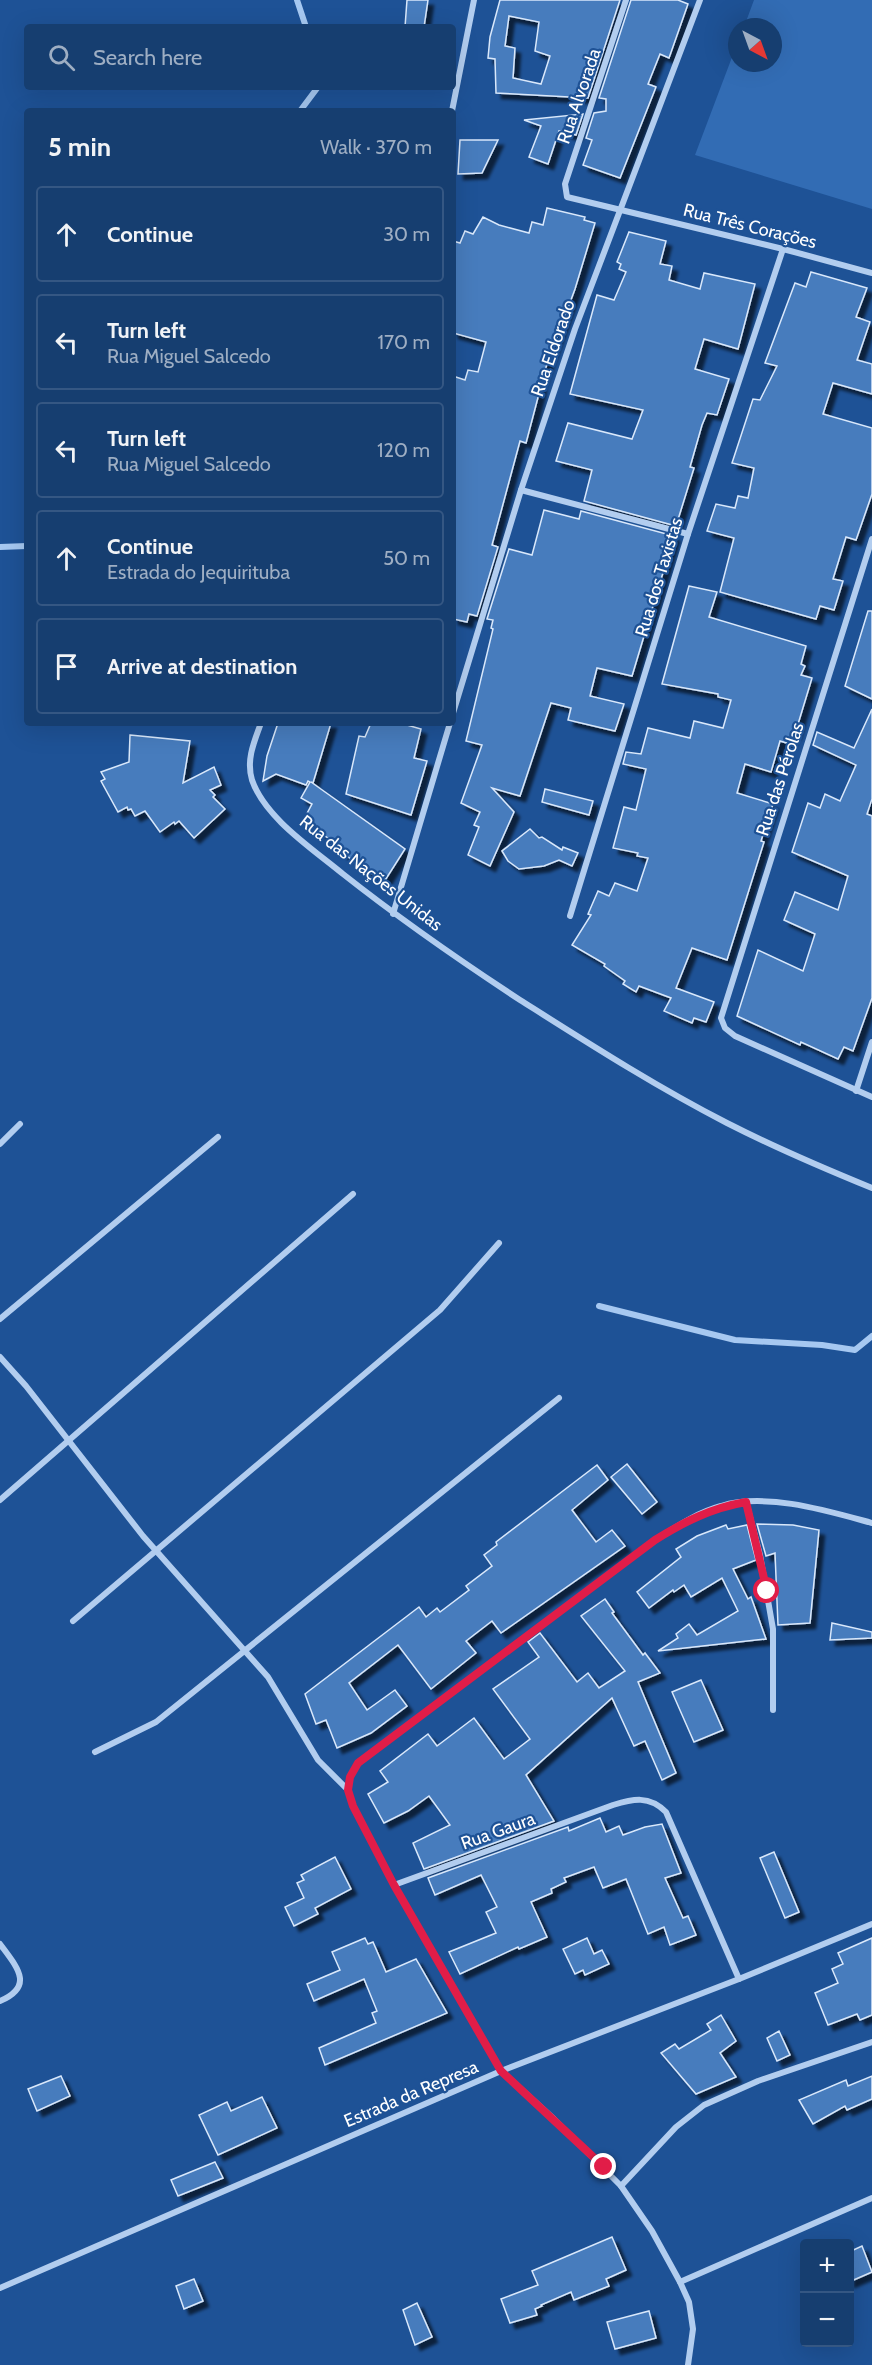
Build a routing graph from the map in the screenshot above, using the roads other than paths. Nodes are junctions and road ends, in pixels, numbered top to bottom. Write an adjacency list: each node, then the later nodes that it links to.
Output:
1 (474, 0): 4 (street)
2 (626, 0): 5 (street, Rua Alvorada)
3 (700, 0): 6 (street, Rua Eldorado)
4 (453, 108)
5 (570, 199): 6 (street, Rua Três Corações)
6 (620, 209): 7 (street, Rua Três Corações); 9 (street, Rua Eldorado)
7 (783, 249): 8 (street, Rua Três Corações); 10 (street, Rua dos Taxistas)
8 (872, 273)
9 (521, 490): 10 (street); 12 (street, Rua Eldorado)
10 (688, 534): 16 (street, Rua dos Taxistas)
11 (872, 539): 18 (street, Rua das Pérolas)
12 (456, 703)
13 (260, 726): 15 (street, Rua das Nações Unidas)
14 (449, 726): 15 (street)
15 (393, 914): 23 (street, Rua das Nações Unidas)
16 (570, 916)
17 (872, 1042): 18 (street)
18 (856, 1091): 19 (street)
19 (872, 1097)
20 (20, 1124): 22 (street)
21 (218, 1137): 26 (street)
22 (0, 1144)
23 (872, 1188)
24 (353, 1194): 29 (street)
25 (499, 1243): 33 (street)
26 (0, 1320)
27 (0, 1357): 29 (street)
28 (558, 1398): 35 (street)
29 (68, 1440): 30 (street); 33 (street)
30 (0, 1500)
31 (746, 1502): 32 (street); 36 (street); 38 (street)
32 (872, 1523)
33 (156, 1551): 34 (street); 35 (street)
34 (73, 1621)
35 (245, 1651): 37 (street); 38 (street)
36 (773, 1710)
37 (95, 1752)
38 (348, 1790): 39 (street)
39 (394, 1885): 42 (street, Rua Gaura); 45 (street)
40 (872, 1924): 42 (street, Estrada da Represa)
41 (0, 1944): 43 (street)
42 (739, 1979): 45 (street, Estrada da Represa)
43 (0, 2001)
44 (872, 2042): 46 (street)
45 (501, 2071): 46 (street); 49 (street, Estrada da Represa)
46 (621, 2186): 48 (street)
47 (872, 2198): 48 (street)
48 (680, 2282): 50 (street)
49 (0, 2288)
50 (688, 2365)

